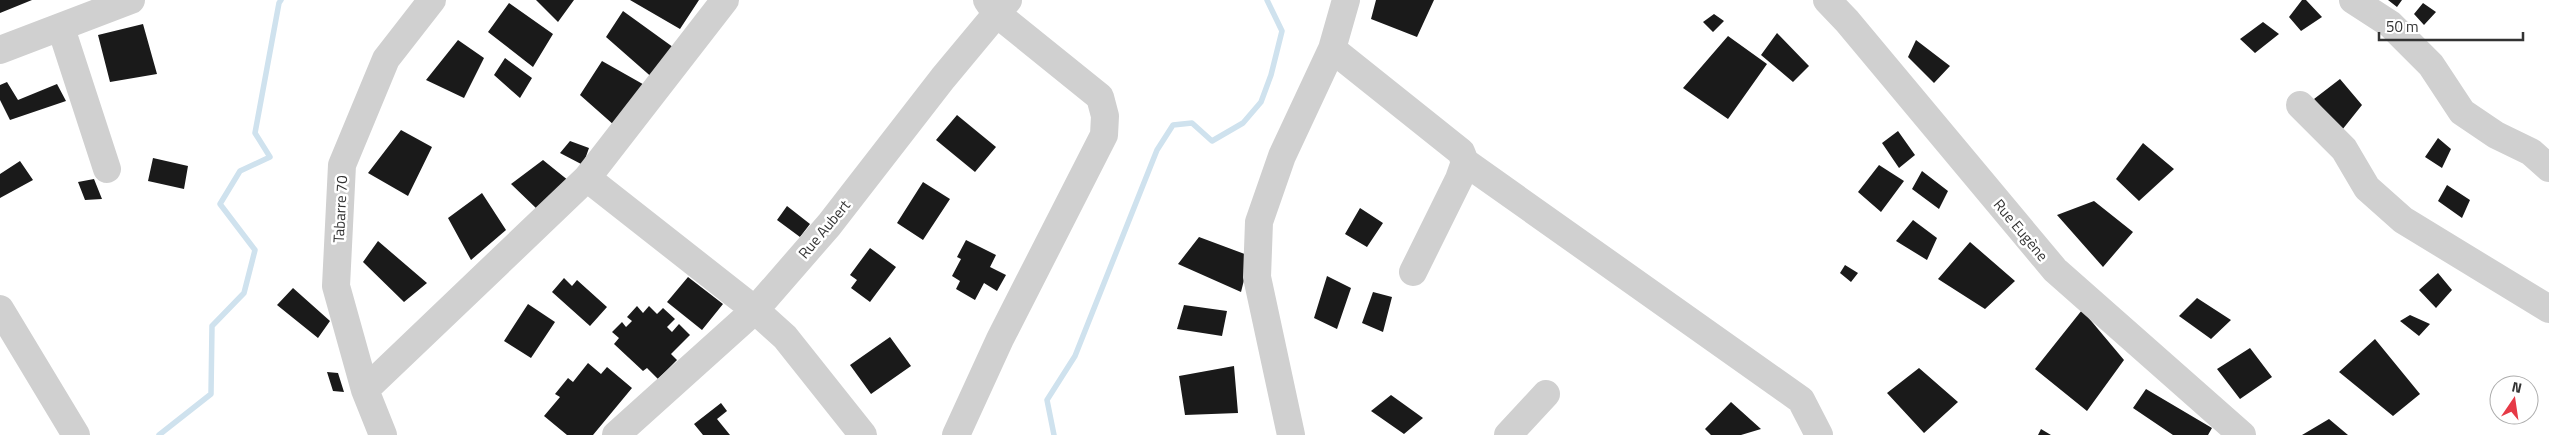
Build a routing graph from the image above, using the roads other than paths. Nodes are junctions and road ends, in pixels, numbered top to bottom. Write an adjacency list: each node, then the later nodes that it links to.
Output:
1 (132, 0): 8 (street)
2 (432, 0): 20 (street, Tabarre 70)
3 (725, 0): 15 (street)
4 (1346, 0): 9 (street)
5 (1827, 0): 30 (street, Rue Eugène)
6 (2353, 0): 13 (street)
7 (997, 4): 19 (street, Rue Aubert); 26 (street)
8 (61, 28): 10 (street); 14 (street)
9 (1332, 49): 12 (street); 27 (street)
10 (0, 50)
11 (2300, 104): 18 (street)
12 (1465, 162): 16 (street); 29 (street)
13 (2549, 168)
14 (107, 169)
15 (587, 178): 19 (street); 20 (street)
16 (1412, 272)
17 (0, 309): 22 (street)
18 (2549, 309)
19 (755, 310): 24 (street, Rue Aubert); 25 (street)
20 (364, 390): 23 (street, Tabarre 70)
21 (1546, 394): 28 (street)
22 (76, 435)
23 (383, 435)
24 (616, 435)
25 (863, 435)
26 (956, 435)
27 (1291, 435)
28 (1508, 435)
29 (1818, 435)
30 (2242, 435)

